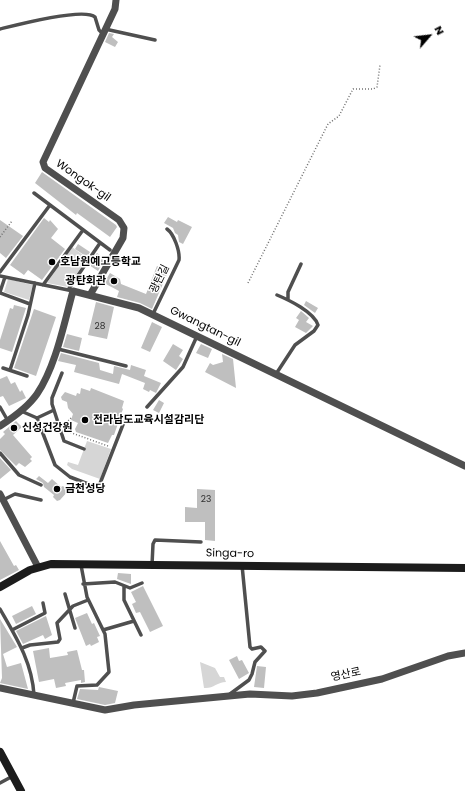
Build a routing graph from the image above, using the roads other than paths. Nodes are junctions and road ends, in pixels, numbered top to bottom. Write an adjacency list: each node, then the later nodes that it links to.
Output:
1 (116, 0): 3 (street, Wongok-gil)
2 (0, 29): 3 (lane)
3 (104, 32): 4 (lane); 19 (street, Wongok-gil)
4 (155, 40)
5 (34, 193): 6 (lane)
6 (50, 204): 8 (lane); 12 (lane)
7 (167, 229): 23 (lane, 광탄길)
8 (83, 230): 9 (lane); 16 (lane)
9 (100, 243): 10 (lane); 17 (lane)
10 (110, 250)
11 (301, 264): 21 (lane)
12 (0, 272)
13 (0, 276): 14 (lane)
14 (5, 277): 15 (lane); 18 (lane)
15 (35, 283): 16 (lane); 22 (lane)
16 (43, 285): 17 (lane)
17 (70, 291): 19 (street, Gwangtan-gil); 25 (street)
18 (0, 292): 22 (lane)
19 (90, 295): 23 (street, Gwangtan-gil)
20 (277, 295): 21 (lane)
21 (288, 300): 30 (lane)
22 (30, 304): 28 (lane)
23 (153, 314): 24 (street, Gwangtan-gil)
24 (197, 336): 30 (street, Gwangtan-gil); 32 (lane)
25 (56, 348): 26 (lane); 35 (street)
26 (126, 366)
27 (3, 368): 28 (lane)
28 (10, 370): 31 (lane)
29 (62, 373): 34 (lane)
30 (276, 374): 42 (street, Gwangtan-gil)
31 (27, 376)
32 (147, 406)
33 (0, 407): 37 (lane)
34 (54, 410): 36 (lane); 40 (lane)
35 (21, 411): 36 (lane); 37 (street)
36 (37, 418): 38 (lane)
37 (8, 421): 39 (street)
38 (124, 422)
39 (0, 426)
40 (84, 449)
41 (0, 453): 43 (lane)
42 (465, 466)
43 (41, 485)
44 (1, 497): 45 (lane); 50 (street)
45 (41, 500)
46 (201, 542): 48 (lane)
47 (81, 564): 48 (street, Singa-ro); 50 (street, Singa-ro); 53 (lane)
48 (152, 564): 49 (street, Singa-ro)
49 (242, 565): 51 (street, Singa-ro); 70 (lane)
50 (38, 566): 55 (street, Singa-ro)
51 (465, 568)
52 (142, 583): 54 (lane)
53 (83, 584): 54 (lane); 57 (lane)
54 (124, 586): 61 (lane)
55 (0, 587)
56 (65, 594): 60 (lane)
57 (88, 600): 60 (lane); 64 (lane)
58 (43, 603): 63 (lane)
59 (0, 609): 63 (lane)
60 (69, 610): 62 (lane); 66 (lane)
61 (134, 621): 64 (lane); 65 (lane)
62 (75, 628)
63 (12, 630): 66 (lane)
64 (103, 630): 71 (lane)
65 (141, 635)
66 (22, 648): 69 (lane)
67 (465, 653): 70 (street, 영산로)
68 (0, 688): 69 (street, 영산로)
69 (34, 695): 71 (street, 영산로)
70 (227, 696): 71 (street, 영산로)
71 (72, 704)
72 (0, 752): 73 (street)
73 (13, 776): 74 (lane); 75 (street)
74 (0, 783)
75 (21, 791)

